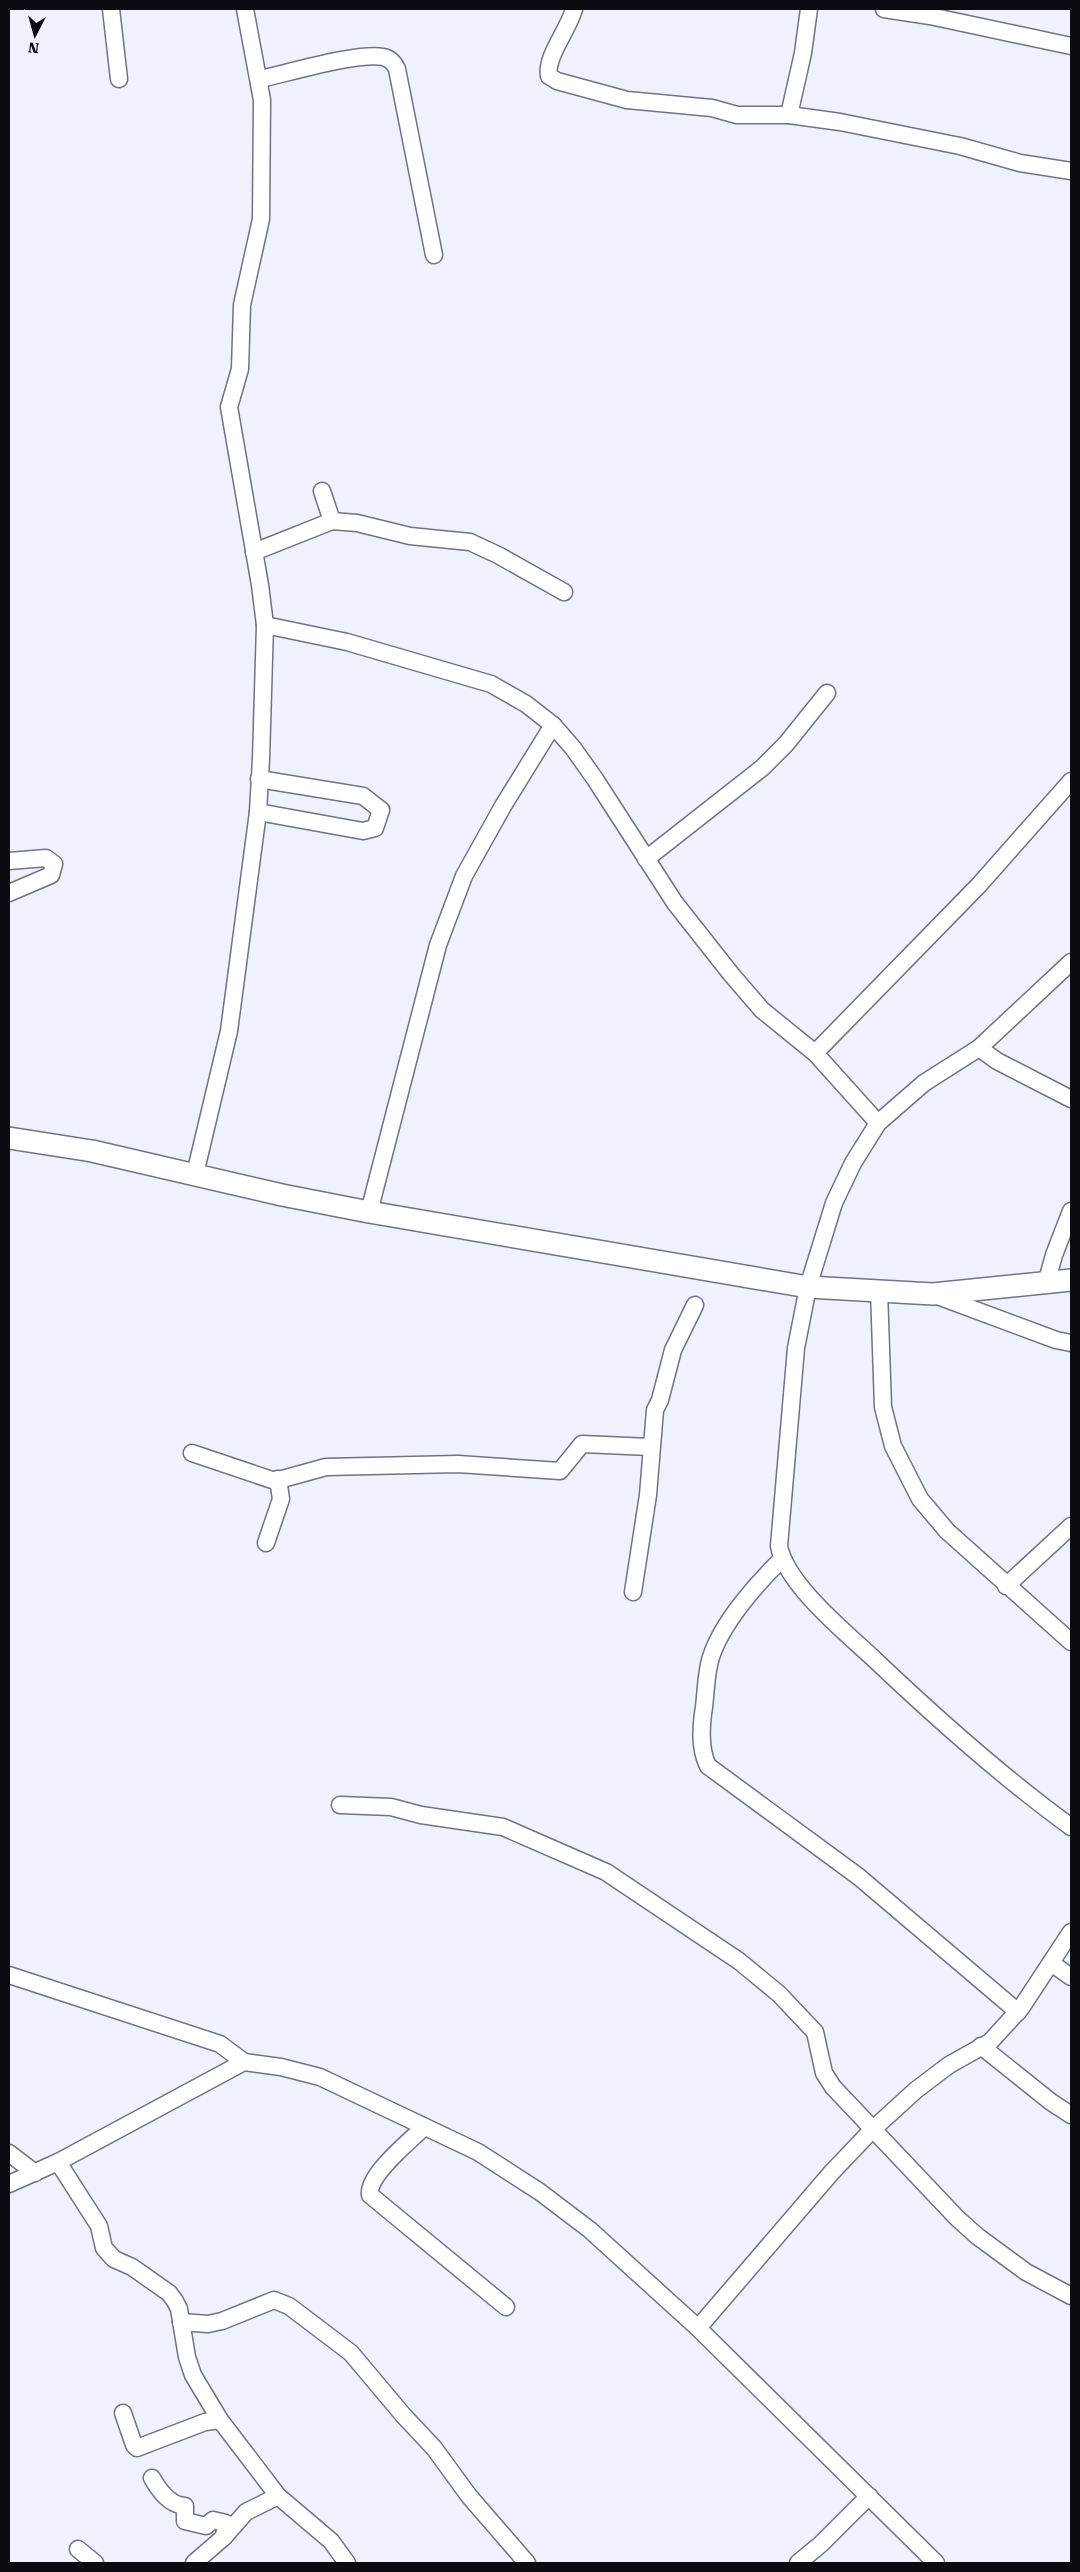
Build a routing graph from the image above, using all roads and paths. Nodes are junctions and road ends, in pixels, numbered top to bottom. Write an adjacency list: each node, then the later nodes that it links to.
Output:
1 (111, 9): 7 (street)
2 (245, 9): 8 (street)
3 (574, 9): 9 (street)
4 (809, 9): 9 (street)
5 (884, 9): 6 (street)
6 (1071, 46)
7 (119, 79)
8 (260, 80): 11 (street); 14 (street)
9 (790, 115): 10 (street)
10 (1071, 170)
11 (434, 256)
12 (322, 490): 13 (street)
13 (332, 521): 14 (street); 15 (street)
14 (254, 552): 16 (street)
15 (564, 592)
16 (265, 625): 18 (street); 19 (street)
17 (827, 693): 22 (street)
18 (553, 725): 22 (street); 33 (street)
19 (259, 779): 21 (street); 21 (street)
20 (1071, 781): 27 (street)
21 (258, 812): 31 (street)
22 (646, 860): 27 (street)
23 (9, 861): 24 (street)
24 (9, 893)
25 (1071, 962): 26 (street)
26 (979, 1048): 28 (street); 29 (street)
27 (815, 1053): 29 (street)
28 (1071, 1099)
29 (878, 1123): 36 (street)
30 (9, 1138): 31 (main road)
31 (196, 1174): 33 (main road)
32 (1071, 1211): 35 (street)
33 (370, 1212): 36 (main road)
34 (1071, 1280): 35 (main road)
35 (1046, 1284): 38 (main road)
36 (808, 1286): 37 (main road); 46 (street)
37 (879, 1291): 38 (main road); 47 (street)
38 (933, 1294): 40 (street)
39 (695, 1305): 41 (street)
40 (1071, 1343)
41 (650, 1447): 43 (street); 48 (street)
42 (192, 1453): 43 (street)
43 (278, 1479): 45 (street)
44 (1071, 1526): 47 (street)
45 (266, 1543)
46 (782, 1559): 51 (street); 56 (street)
47 (1006, 1586): 49 (street)
48 (633, 1592)
49 (1071, 1642)
50 (340, 1804): 61 (street)
51 (1071, 1827)
52 (1071, 1932): 53 (street)
53 (1051, 1964): 55 (street); 56 (street)
54 (9, 1975): 58 (street)
55 (1071, 1977)
56 (1018, 2012): 57 (street)
57 (981, 2046): 59 (street); 61 (street)
58 (244, 2062): 60 (street); 63 (street)
59 (1071, 2115)
60 (424, 2127): 67 (street); 69 (street)
61 (872, 2130): 66 (street); 69 (street)
62 (9, 2153): 64 (street)
63 (58, 2162): 64 (street); 68 (street)
64 (36, 2173): 65 (street)
65 (9, 2184)
66 (1071, 2296)
67 (506, 2307)
68 (181, 2322): 71 (street); 80 (street)
69 (698, 2328): 74 (street)
70 (123, 2413): 71 (street)
71 (220, 2420): 73 (street)
72 (152, 2478): 75 (street)
73 (278, 2496): 75 (street); 79 (street)
74 (869, 2496): 81 (street); 82 (street)
75 (224, 2537): 78 (street)
76 (78, 2549): 77 (street)
77 (95, 2563)
78 (194, 2563)
79 (347, 2563)
80 (527, 2563)
81 (798, 2563)
82 (936, 2563)

